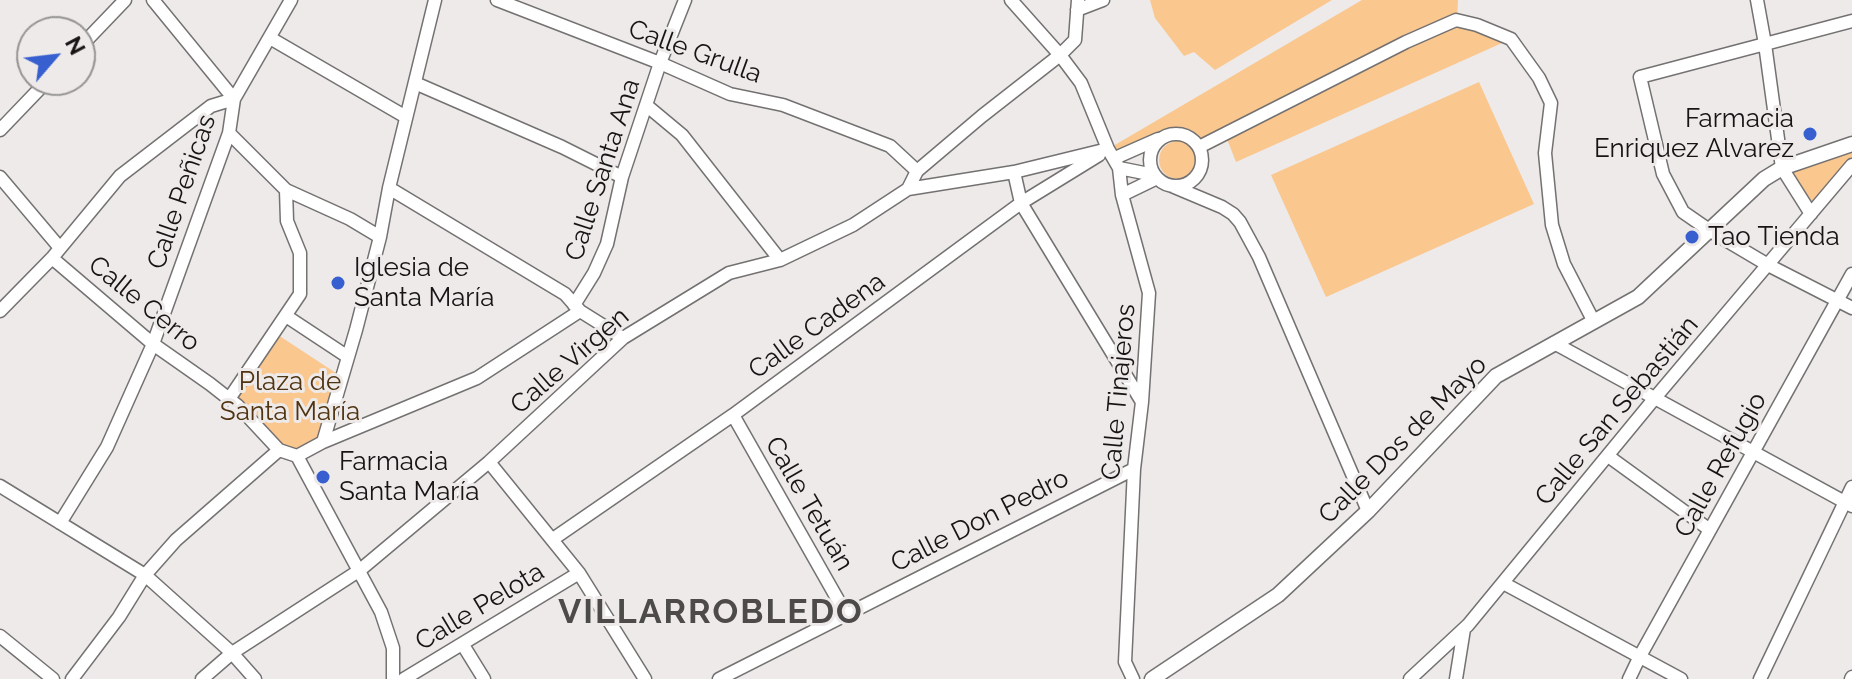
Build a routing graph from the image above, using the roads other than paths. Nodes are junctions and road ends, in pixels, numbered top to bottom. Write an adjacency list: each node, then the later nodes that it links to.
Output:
1 (125, 0): 12 (street)
2 (153, 0): 19 (street)
3 (291, 0): 13 (street)
4 (435, 0): 17 (street)
5 (497, 0): 16 (street, Calle Grulla)
6 (685, 0): 16 (street, Calle Santa Ana)
7 (1011, 0): 15 (street, Calle Tinajeros)
8 (1103, 0): 10 (street)
9 (1757, 0): 14 (street)
10 (1078, 5): 15 (street)
11 (1852, 21): 14 (street)
12 (96, 30)
13 (270, 38): 19 (street); 21 (street)
14 (1765, 44): 29 (street); 42 (street)
15 (1060, 55): 27 (street, Calle Tinajeros); 30 (street)
16 (660, 63): 20 (street, Calle Santa Ana); 30 (street, Calle Grulla)
17 (415, 83): 21 (street); 34 (street)
18 (33, 96): 22 (street)
19 (234, 99): 23 (street, Calle Peñicas); 44 (street)
20 (646, 105): 34 (street, Calle Santa Ana); 45 (street)
21 (406, 117): 36 (street)
22 (0, 130)
23 (229, 133): 38 (street); 56 (street, Calle Peñicas)
24 (1161, 138): 26 (street); 27 (street); 32 (street)
25 (1852, 144): 29 (street, Calle Dos de Mayo)
26 (1199, 147): 35 (street); 53 (street)
27 (1114, 158): 31 (street, Calle Virgen); 32 (street); 39 (street, Calle Tinajeros); 40 (street, Calle Cadena)
28 (1852, 165): 41 (street, Calle San Sebastián)
29 (1782, 168): 41 (street); 42 (street, Calle Dos de Mayo)
30 (917, 171): 37 (street)
31 (1014, 172): 37 (street, Calle Virgen); 40 (street)
32 (1156, 176): 35 (street); 39 (street)
33 (0, 177): 44 (street, Calle Cerro)
34 (622, 177): 49 (street, Calle Santa Ana)
35 (1172, 186): 72 (street)
36 (389, 188): 43 (street); 49 (street, Calle Santa Ana)
37 (908, 189): 45 (street, Calle Virgen)
38 (286, 190): 43 (street); 52 (street)
39 (1122, 195): 60 (street, Calle Tinajeros)
40 (1021, 203): 60 (street); 61 (street, Calle Cadena)
41 (1811, 214): 46 (street, Calle San Sebastián)
42 (1709, 230): 46 (street); 53 (street, Calle Dos de Mayo)
43 (380, 237): 57 (street)
44 (56, 253): 51 (street); 56 (street, Calle Cerro)
45 (780, 260): 54 (street, Calle Virgen)
46 (1768, 265): 48 (street); 59 (street, Calle San Sebastián)
47 (1852, 274): 48 (street, Calle Refugio)
48 (1836, 301): 50 (street); 64 (street, Calle Refugio)
49 (577, 308): 54 (street); 62 (street, Calle Santa Ana)
50 (1852, 308)
51 (0, 311)
52 (286, 316): 57 (street); 58 (street)
53 (1594, 322): 55 (street, Calle Dos de Mayo)
54 (623, 338): 67 (street, Calle Virgen)
55 (1554, 343): 59 (street); 72 (street, Calle Dos de Mayo)
56 (153, 344): 58 (street, Calle Cerro); 73 (street, Calle Peñicas)
57 (348, 357): 62 (street)
58 (229, 399): 63 (street, Calle Cerro)
59 (1654, 399): 64 (street); 66 (street, Calle San Sebastián)
60 (1142, 402): 68 (street, Calle Tinajeros)
61 (733, 415): 75 (street, Calle Cadena); 80 (street, Calle Tetuán)
62 (323, 442): 65 (street, Calle Santa Ana)
63 (279, 450): 65 (street); 78 (street)
64 (1753, 453): 71 (street); 74 (street, Calle Refugio)
65 (297, 456): 76 (street)
66 (1608, 456): 74 (street); 79 (street, Calle San Sebastián)
67 (489, 462): 75 (street); 76 (street, Calle Virgen)
68 (1134, 469): 80 (street, Calle Don Pedro); 95 (street, Calle Tinajeros)
69 (0, 486): 73 (street)
70 (1852, 487): 71 (street)
71 (1848, 504): 101 (street)
72 (1368, 511): 96 (street, Calle Dos de Mayo)
73 (60, 523): 78 (street)
74 (1710, 530): 85 (street, Calle Refugio)
75 (553, 539): 77 (street)
76 (360, 570): 84 (street, Calle Virgen); 90 (street)
77 (579, 573): 83 (street, Calle Pelota); 93 (street)
78 (145, 575): 84 (street); 87 (street)
79 (1503, 583): 81 (street, Calle San Sebastián); 85 (street)
80 (846, 614): 94 (street, Calle Don Pedro)
81 (1464, 629): 97 (street, Calle San Sebastián); 98 (street)
82 (0, 636): 86 (street)
83 (463, 645): 91 (street, Calle Pelota); 92 (street)
84 (232, 653): 88 (street, Calle Virgen); 89 (street)
85 (1640, 656): 99 (street, Calle Refugio); 100 (street)
86 (53, 679)
87 (72, 679)
88 (202, 679)
89 (255, 679)
90 (393, 679)
91 (404, 679)
92 (484, 679)
93 (645, 679)
94 (719, 679)
95 (1133, 679)
96 (1152, 679)
97 (1410, 679)
98 (1456, 679)
99 (1629, 679)
100 (1681, 679)
101 (1760, 679)

